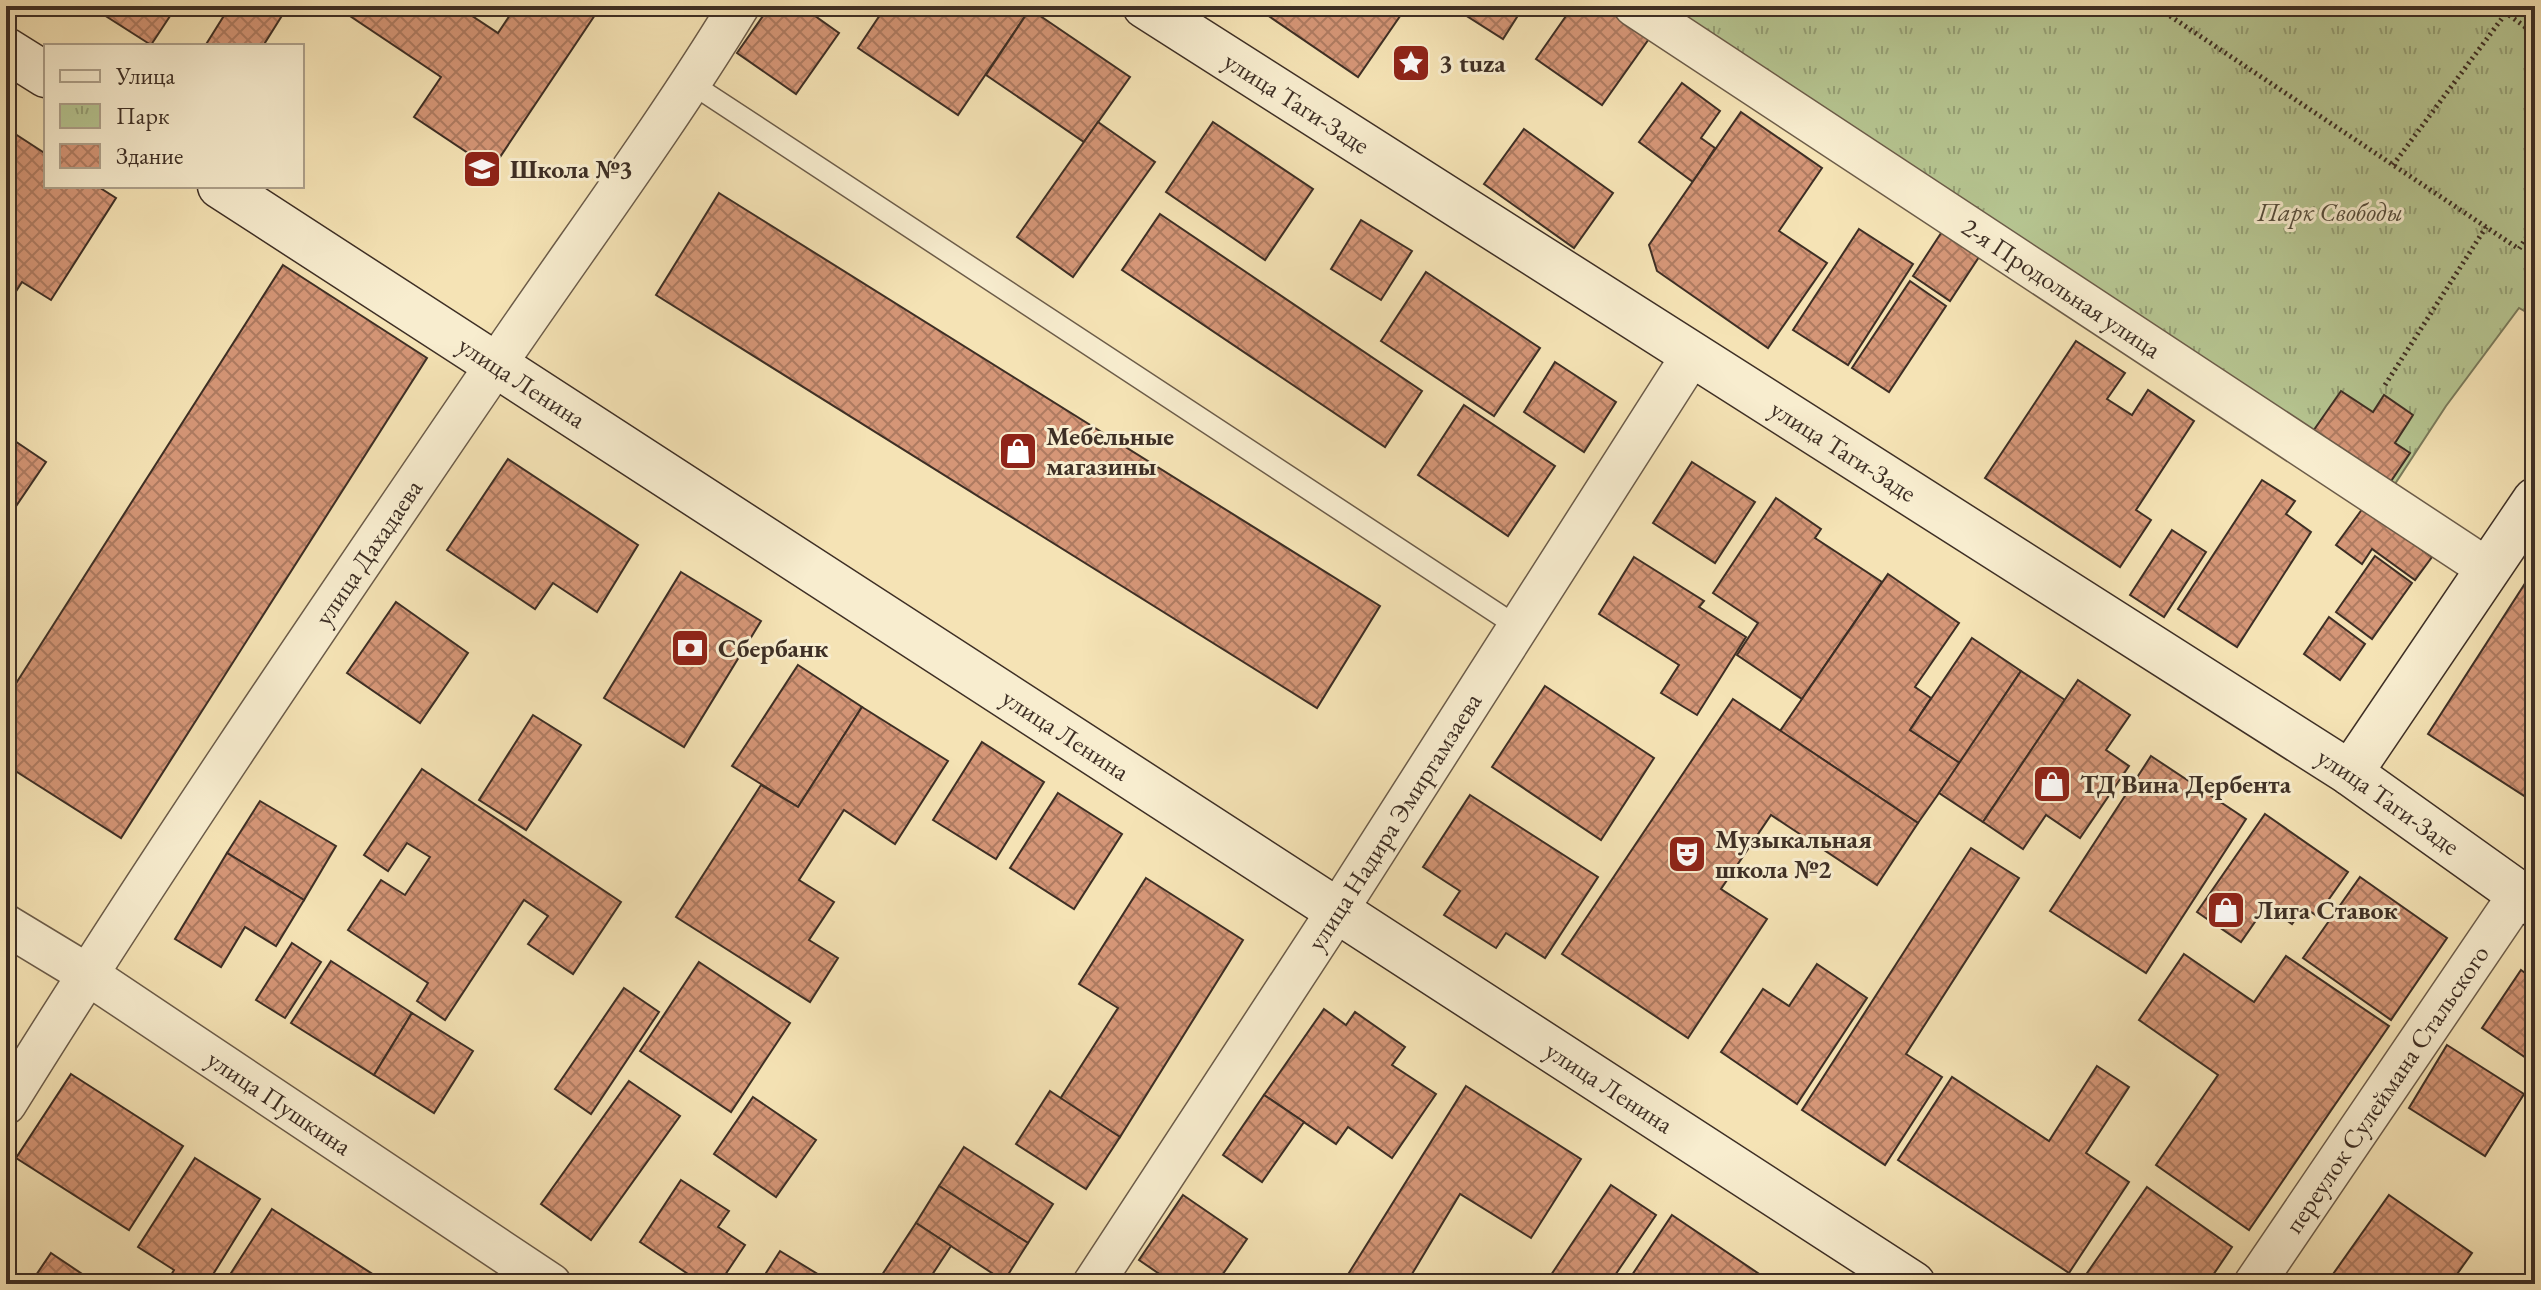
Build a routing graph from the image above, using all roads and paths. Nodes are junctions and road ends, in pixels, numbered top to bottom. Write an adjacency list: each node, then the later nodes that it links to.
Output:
1 (739, 6): 10 (street, улица Дахадаева)
2 (1145, 6): 15 (street, улица Таги-Заде)
3 (1634, 6): 19 (street, 2-я Продольная улица)
4 (2155, 6): 11 (path)
5 (2502, 6): 6 (path)
6 (2506, 13): 7 (path); 11 (path)
7 (2535, 34)
8 (6, 50): 9 (street)
9 (44, 74)
10 (692, 84): 16 (street, улица Дахадаева); 20 (lane)
11 (2393, 165): 14 (path)
12 (223, 188): 16 (street, улица Ленина)
13 (2535, 224): 14 (path)
14 (2486, 227): 17 (path)
15 (1692, 355): 20 (street, улица Надира Эмиргамзаева); 21 (street, улица Таги-Заде)
16 (497, 363): 23 (street, улица Ленина); 25 (street, улица Дахадаева)
17 (2385, 385)
18 (2535, 500): 19 (street)
19 (2488, 569): 21 (street)
20 (1518, 627): 23 (street, улица Надира Эмиргамзаева)
21 (2350, 773): 22 (street, улица Таги-Заде)
22 (2527, 899): 30 (street, переулок Сулеймана Стальского)
23 (1337, 911): 28 (street, улица Надира Эмиргамзаева); 29 (street, улица Ленина)
24 (6, 925): 25 (street, улица Пушкина)
25 (87, 974): 26 (street, улица Дахадаева); 27 (street, улица Пушкина)
26 (6, 1104)
27 (551, 1284)
28 (1093, 1284)
29 (1913, 1284)
30 (2254, 1284)

